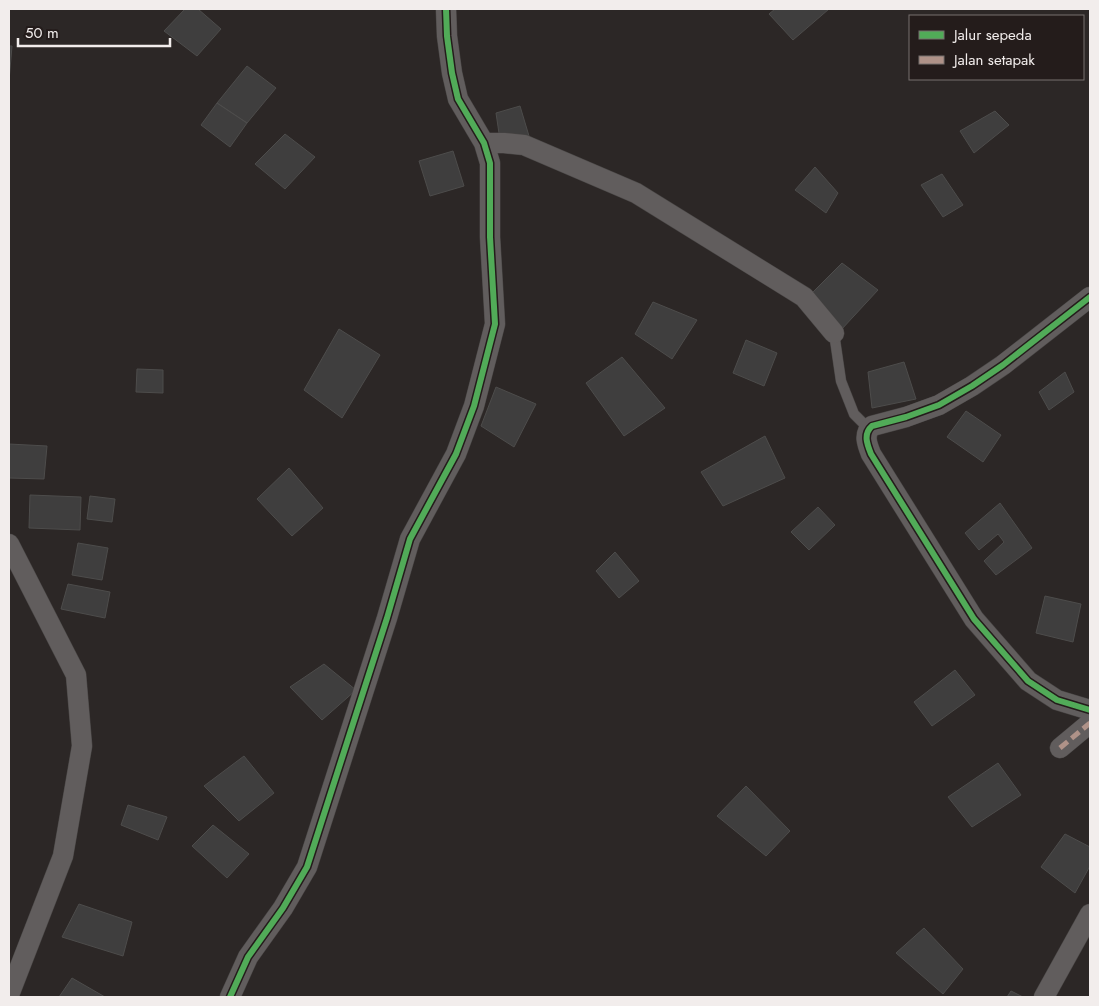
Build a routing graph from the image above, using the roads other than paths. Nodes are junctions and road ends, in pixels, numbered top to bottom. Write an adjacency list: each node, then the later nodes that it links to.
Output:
1 (446, 9): 2 (street)
2 (484, 143): 4 (street); 12 (street)
3 (1090, 297): 5 (street)
4 (834, 333): 5 (lane)
5 (868, 429): 7 (street)
6 (9, 544): 11 (street)
7 (1090, 710)
8 (1090, 723): 9 (street)
9 (1060, 748)
10 (1090, 914): 13 (street)
11 (9, 995)
12 (230, 997)
13 (1044, 997)

